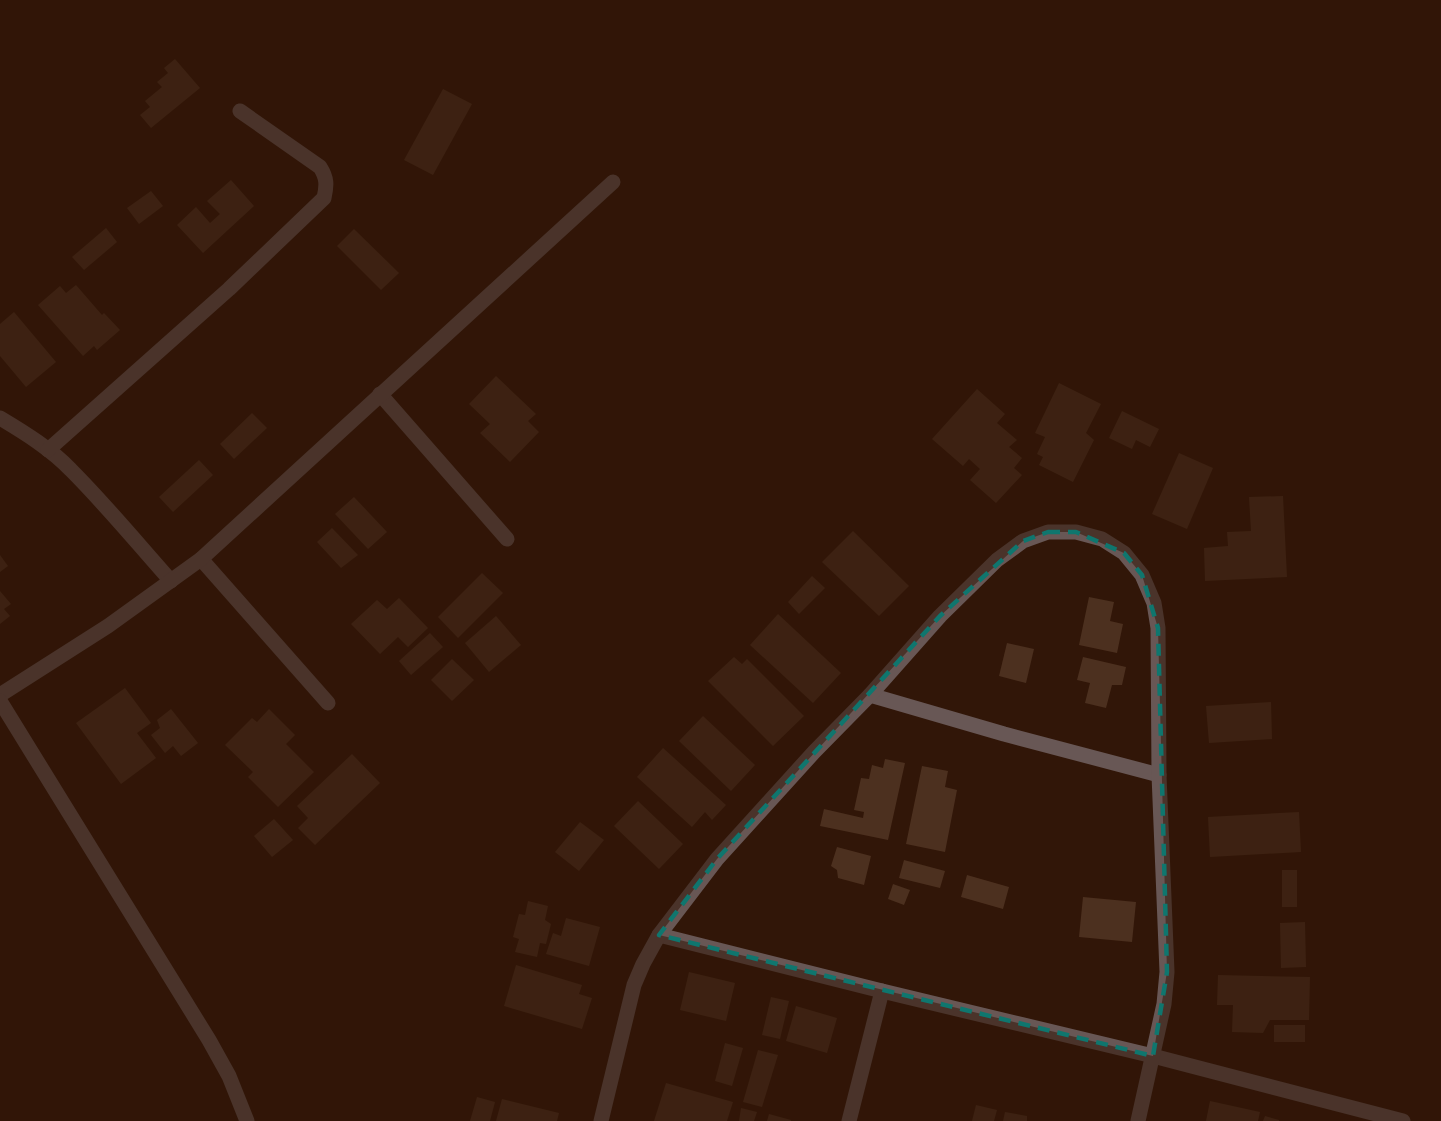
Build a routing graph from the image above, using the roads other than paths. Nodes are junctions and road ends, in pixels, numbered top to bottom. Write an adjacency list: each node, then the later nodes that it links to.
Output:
1 (240, 111): 5 (street)
2 (613, 182): 3 (street)
3 (380, 394): 6 (street); 7 (street)
4 (0, 418): 5 (street)
5 (48, 450): 8 (street)
6 (507, 539)
7 (201, 559): 8 (street); 12 (street)
8 (171, 581): 9 (street)
9 (0, 695)
10 (870, 695): 13 (street); 13 (street); 14 (street)
11 (0, 701): 17 (street)
12 (328, 703)
13 (1159, 775): 16 (street)
14 (659, 934): 15 (street); 18 (street)
15 (882, 991): 16 (street); 19 (street)
16 (1153, 1056): 20 (street); 21 (street)
17 (247, 1121)
18 (602, 1121)
19 (849, 1121)
20 (1138, 1121)
21 (1403, 1121)

